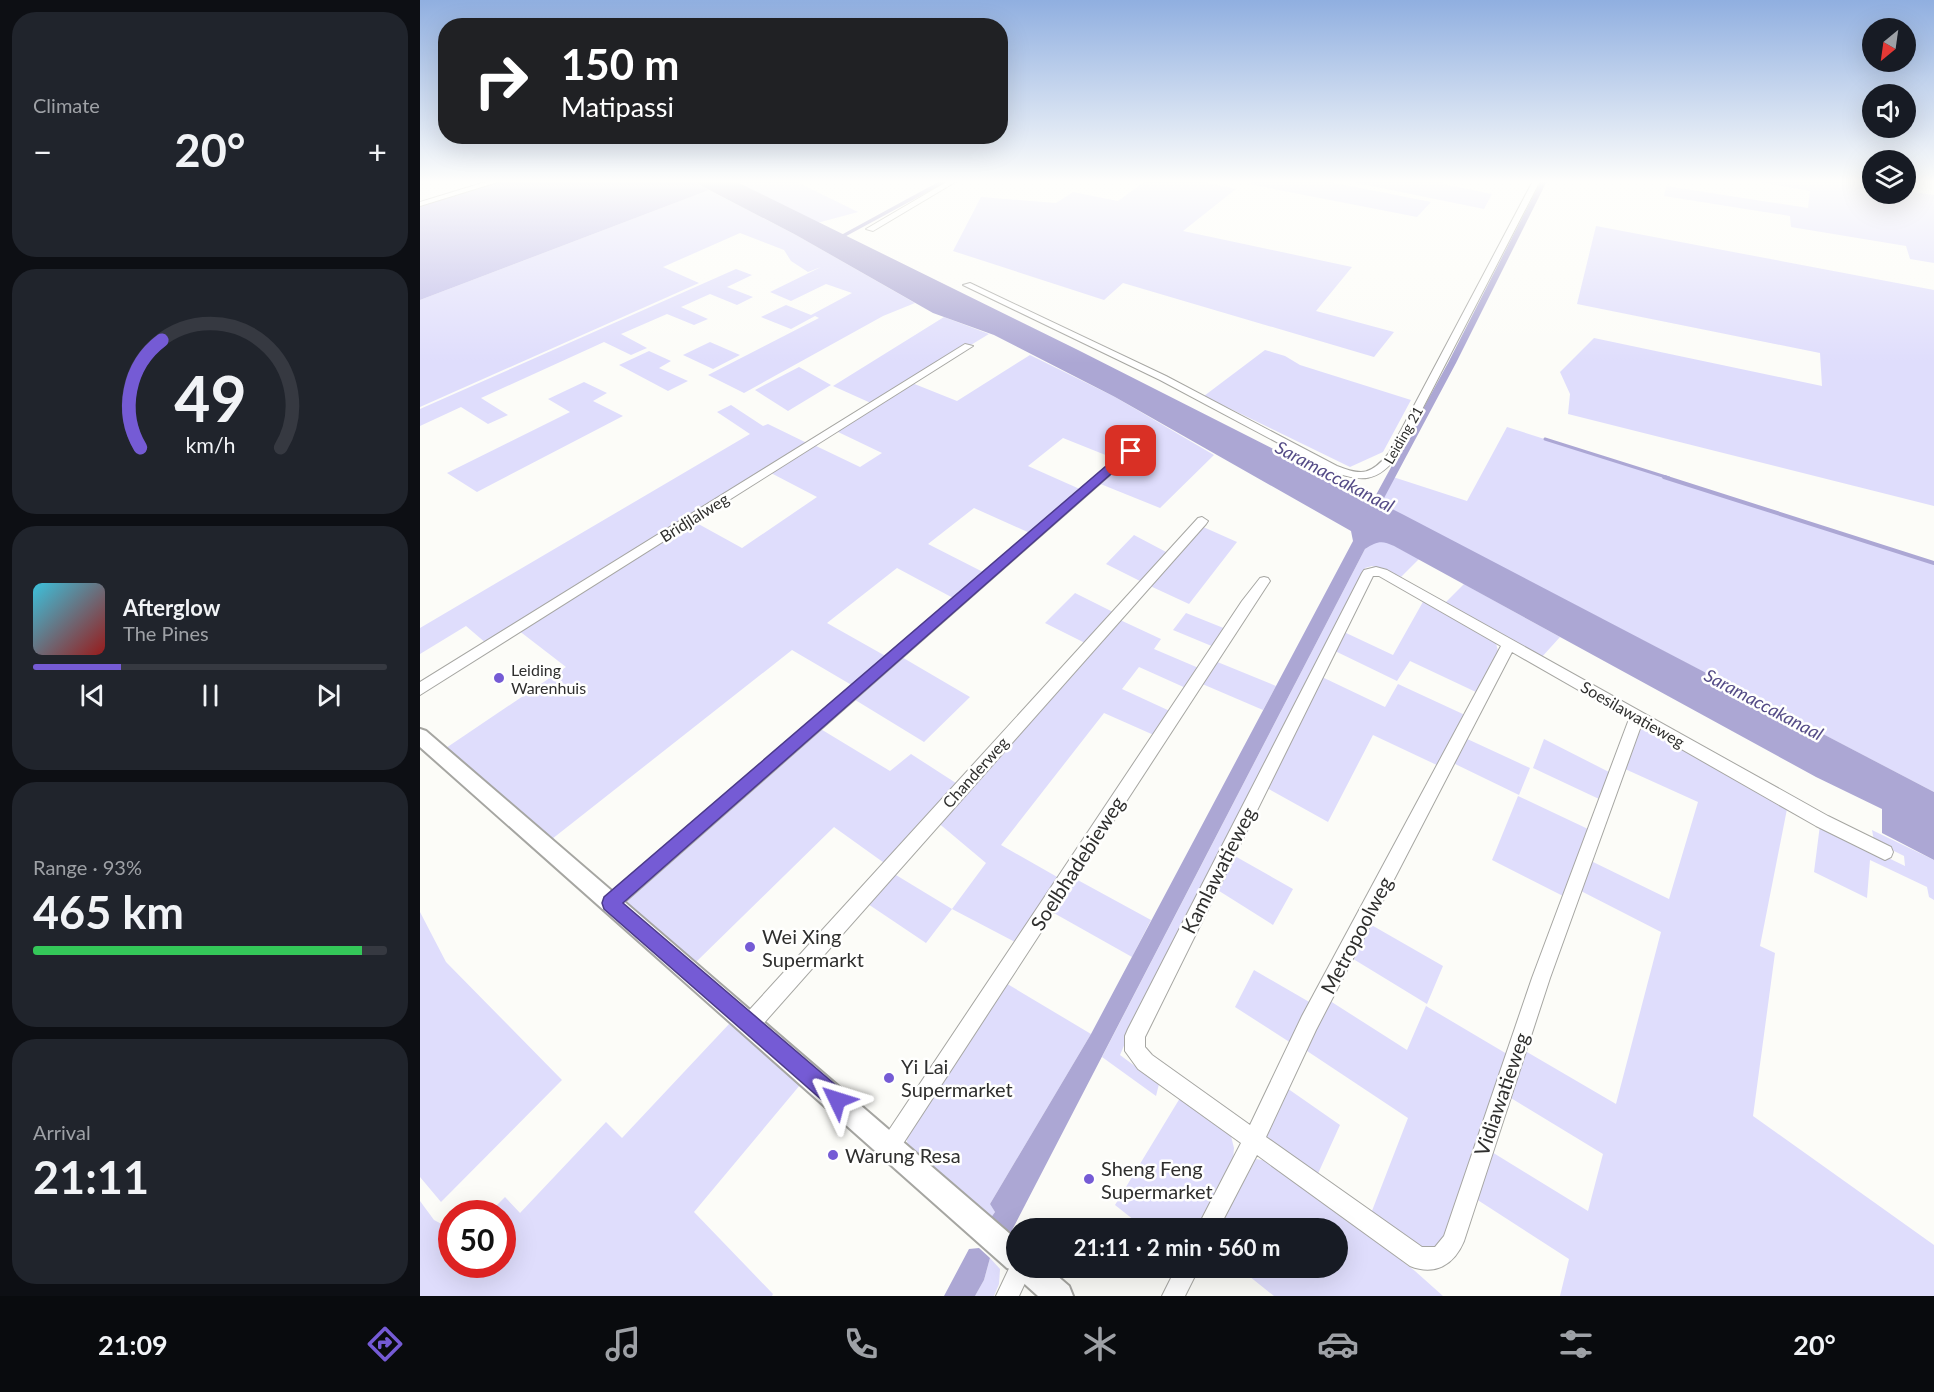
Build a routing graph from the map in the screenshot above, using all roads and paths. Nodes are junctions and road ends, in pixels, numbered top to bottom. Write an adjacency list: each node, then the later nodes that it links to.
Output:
1 (1505, 241): 2 (street, Leiding 21)
2 (967, 285)
3 (968, 346): 9 (street, Bridjlalweg)
4 (1131, 451): 13 (street)
5 (1202, 521): 14 (street, Chanderweg)
6 (1383, 573): 8 (street, Soesilawatieweg); 15 (street, Kamlawatieweg)
7 (1264, 581): 16 (street, Soelbhadebieweg)
8 (1509, 644): 10 (street, Soesilawatieweg); 15 (street, Metropoolweg)
9 (420, 689)
10 (1636, 717): 12 (street, Soesilawatieweg); 15 (street, Vidiawatieweg)
11 (420, 736): 13 (main road)
12 (1885, 852)
13 (610, 903): 14 (main road)
14 (749, 1025): 16 (main road)
15 (1255, 1138): 17 (street, Metropoolweg)
16 (890, 1146): 18 (main road)
17 (1213, 1218)
18 (1006, 1250)
19 (1010, 1278): 22 (street)
20 (1039, 1278): 23 (main road)
21 (1183, 1278): 24 (street)
22 (1006, 1296)
23 (1059, 1296)
24 (1173, 1296)

